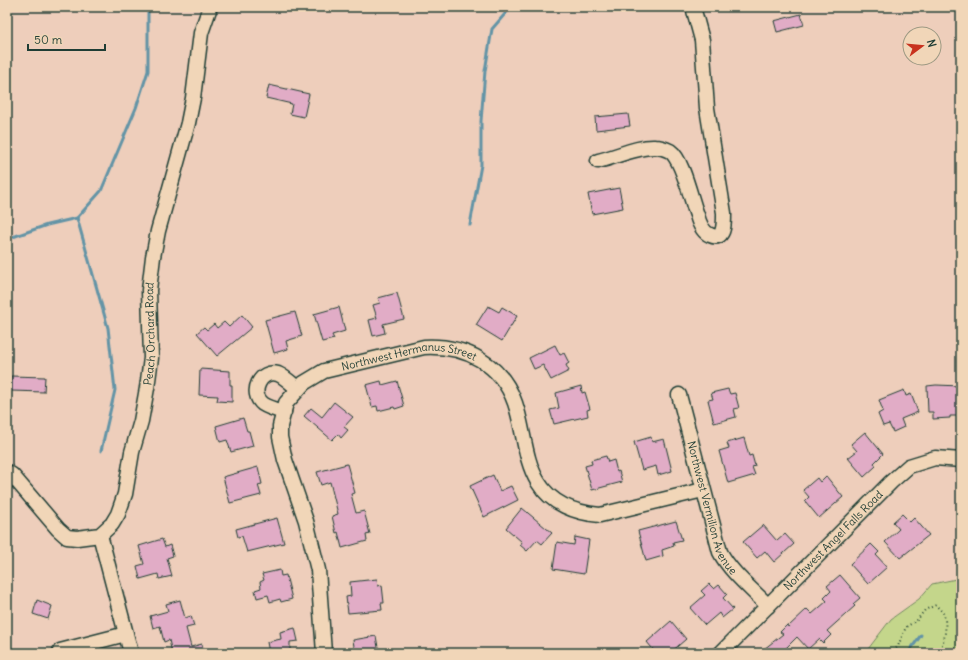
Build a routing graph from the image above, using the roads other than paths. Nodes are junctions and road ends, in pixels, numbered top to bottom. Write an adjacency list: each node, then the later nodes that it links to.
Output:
1 (210, 7): 10 (street, Peach Orchard Road)
2 (693, 7): 3 (street)
3 (598, 161)
4 (298, 389): 6 (street, Northwest Hermanus Street); 6 (street); 9 (street, Northwest Hermanus Street)
5 (679, 395): 9 (street, Northwest Vermilion Avenue)
6 (284, 412): 15 (street, Northwest Hermanus Street)
7 (961, 460): 11 (street, Northwest Angel Falls Road)
8 (7, 472): 10 (street)
9 (703, 490): 11 (street, Northwest Vermilion Avenue)
10 (100, 535): 12 (street)
11 (768, 606): 16 (street, Northwest Angel Falls Road)
12 (126, 634): 13 (street); 14 (street)
13 (60, 651)
14 (131, 653)
15 (324, 653)
16 (721, 653)

